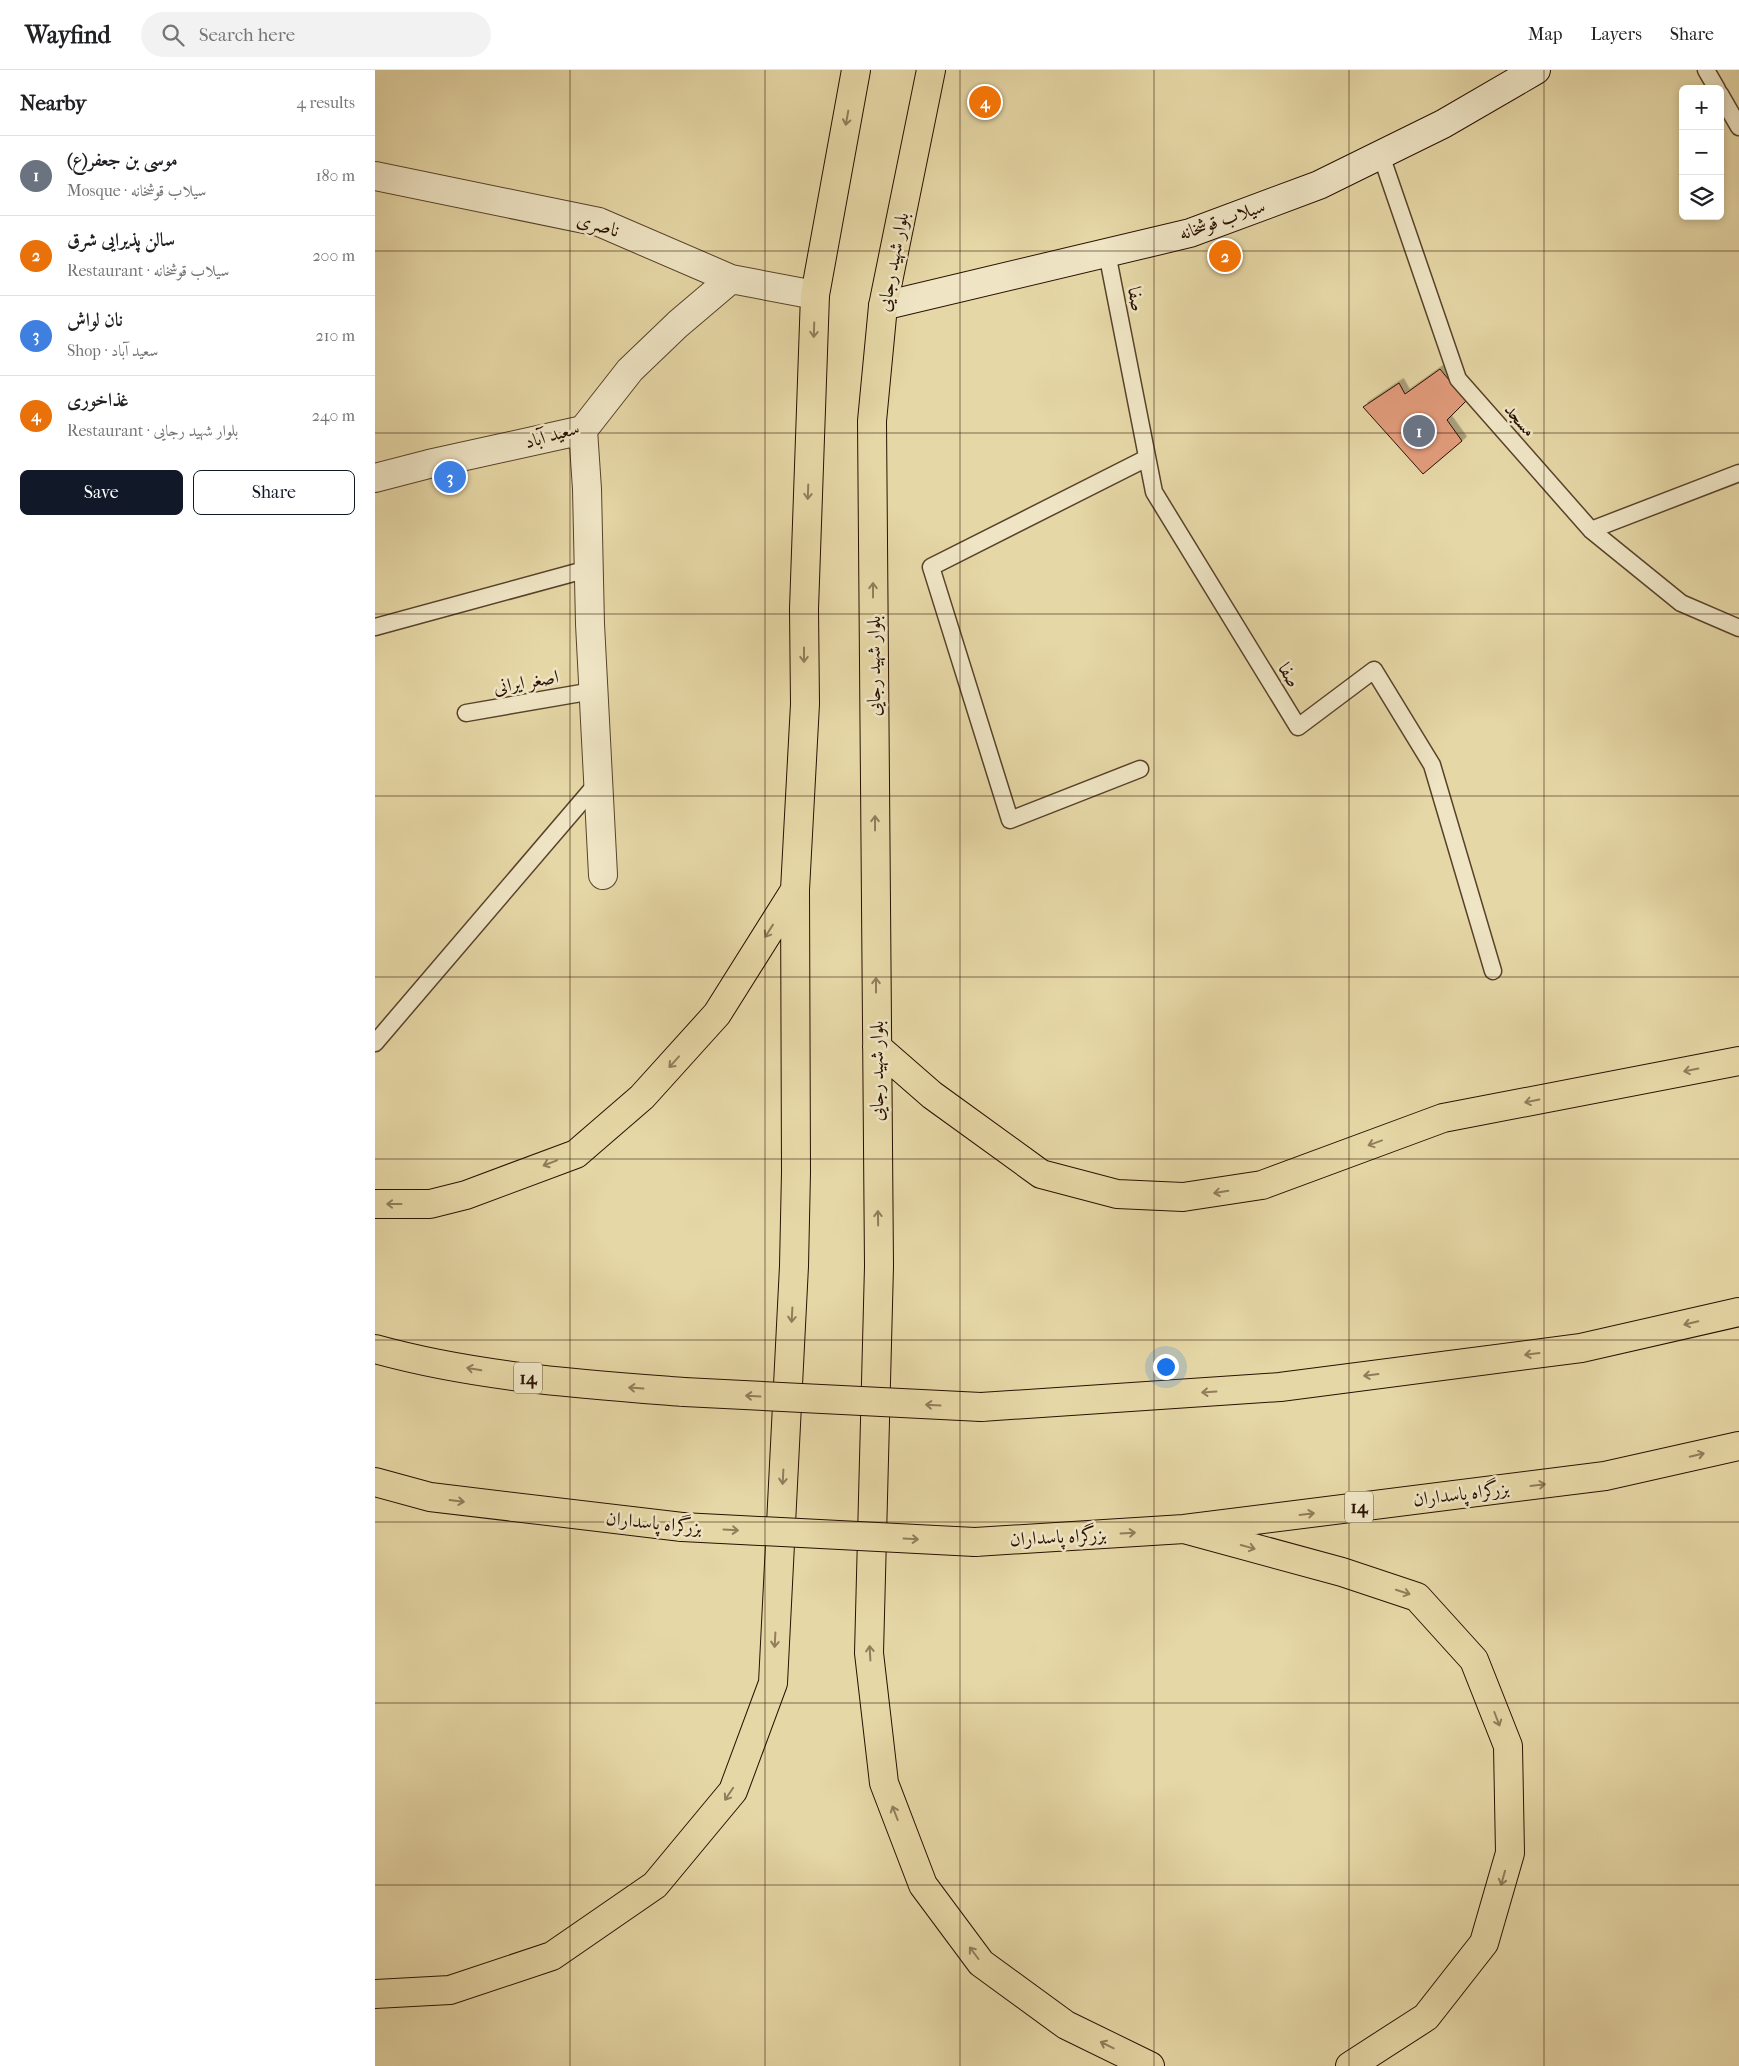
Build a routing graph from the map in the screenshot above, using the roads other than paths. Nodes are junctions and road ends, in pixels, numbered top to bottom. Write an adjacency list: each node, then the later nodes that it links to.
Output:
1 (856, 70): 12 (highway, one-way to 12)
2 (931, 70): 13 (highway, بلوار شهید رجایی)
3 (1536, 70): 8 (street, سیلاب قوشخانه)
4 (1706, 70): 5 (lane)
5 (1715, 85)
6 (1724, 101): 7 (lane)
7 (1739, 127)
8 (1381, 155): 10 (street, سیلاب قوشخانه); 18 (lane, مسجد)
9 (375, 176): 11 (street, ناصری)
10 (1107, 253): 13 (street, سیلاب قوشخانه); 15 (lane, صفا)
11 (731, 279): 12 (street, ناصری); 14 (street, سعید آباد)
12 (815, 295): 27 (highway, one-way to 27)
13 (883, 306): 30 (highway, بلوار شهید رجایی, one-way to 13)
14 (583, 430): 17 (street, سعید آباد); 19 (street)
15 (1147, 458): 24 (lane); 28 (lane, صفا)
16 (1739, 473): 18 (lane)
17 (375, 478)
18 (1591, 530): 21 (lane, مسجد)
19 (588, 569): 20 (lane); 22 (street)
20 (375, 627)
21 (1739, 628)
22 (593, 691): 23 (lane, اصغر ایرانی); 25 (street)
23 (466, 713)
24 (1140, 769)
25 (599, 781): 26 (street); 29 (lane)
26 (603, 875)
27 (795, 890): 32 (highway, one-way to 32); 40 (highway, one-way to 40)
28 (1493, 971)
29 (375, 1043)
30 (877, 1048): 31 (highway, one-way to 30); 41 (highway, بلوار شهید رجایی, one-way to 30)
31 (1739, 1061)
32 (375, 1204)
33 (1739, 1312): 34 (highway, 14, one-way to 34, bridge)
34 (375, 1349)
35 (1739, 1446): 39 (highway, بزرگراه پاسداران / 14, one-way to 35)
36 (375, 1482): 38 (highway, بزرگراه پاسداران / 14)
37 (375, 1498): 38 (highway)
38 (430, 1498): 39 (highway, بزرگراه پاسداران / 14, one-way to 39, bridge)
39 (1184, 1529): 42 (highway, one-way to 42)
40 (375, 1994)
41 (1150, 2066)
42 (1350, 2066)

